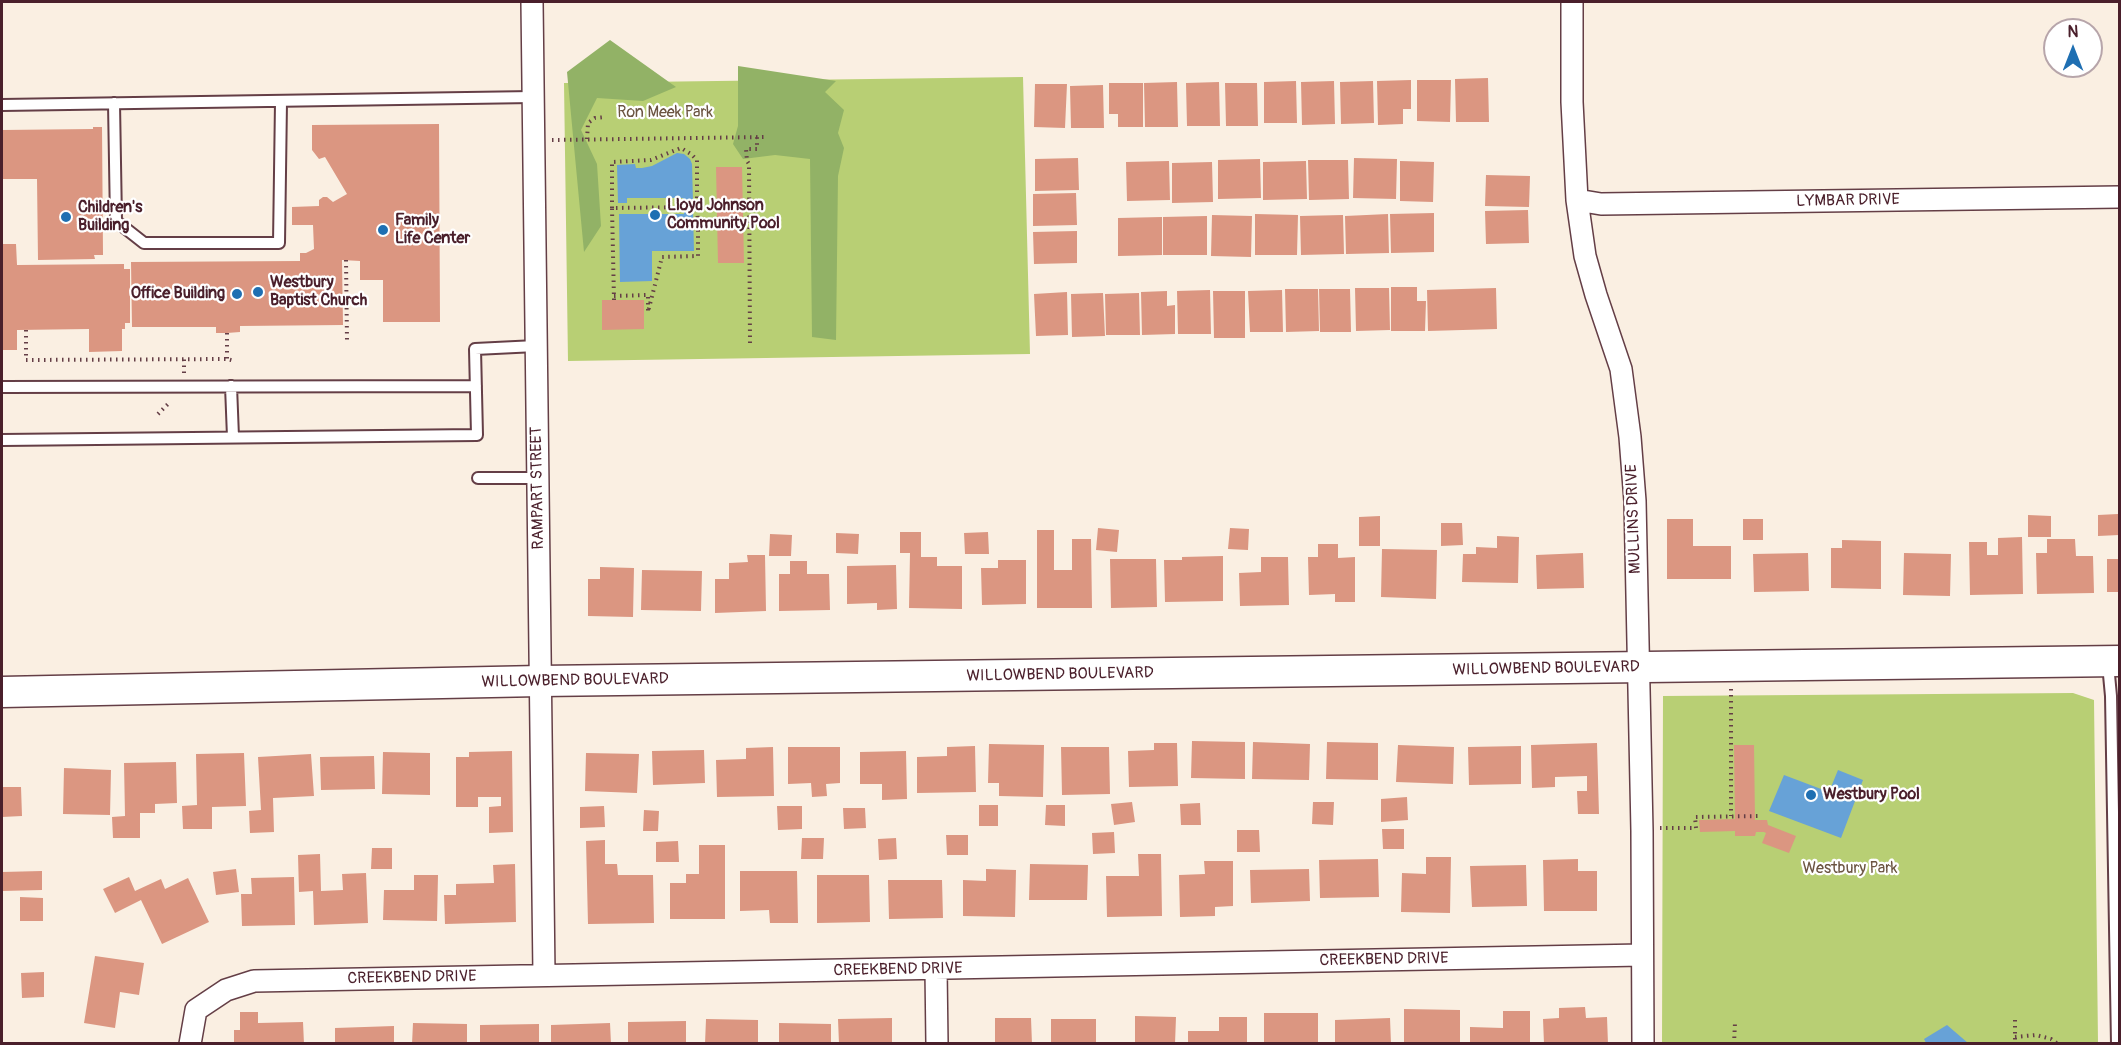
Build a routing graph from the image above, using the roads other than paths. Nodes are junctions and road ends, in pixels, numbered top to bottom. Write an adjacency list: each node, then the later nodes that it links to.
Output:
1 (532, 2): 3 (street, RAMPART STREET)
2 (1572, 2): 8 (street, MULLINS DRIVE)
3 (533, 97): 4 (lane); 9 (street, RAMPART STREET)
4 (281, 102): 5 (lane); 5 (lane)
5 (114, 103): 6 (lane)
6 (2, 105)
7 (2120, 197): 8 (street, LYMBAR DRIVE)
8 (1577, 200): 18 (street, MULLINS DRIVE)
9 (536, 346): 11 (lane); 16 (street, RAMPART STREET)
10 (231, 386): 11 (lane); 12 (lane); 13 (lane)
11 (476, 386): 13 (lane)
12 (2, 387)
13 (233, 438): 14 (lane)
14 (2, 440)
15 (478, 478): 16 (lane)
16 (538, 478): 19 (street, RAMPART STREET)
17 (2113, 661): 18 (main road, WILLOWBEND BOULEVARD); 27 (lane)
18 (1637, 667): 19 (main road, WILLOWBEND BOULEVARD); 21 (street, MULLINS DRIVE)
19 (540, 681): 20 (main road, WILLOWBEND BOULEVARD); 23 (street, RAMPART STREET)
20 (2, 692)
21 (1642, 955): 22 (street, CREEKBEND DRIVE); 26 (street, MULLINS DRIVE)
22 (936, 969): 23 (street, CREEKBEND DRIVE); 25 (street)
23 (544, 975): 24 (street, CREEKBEND DRIVE)
24 (190, 1044)
25 (937, 1044)
26 (1643, 1044)
27 (2117, 1044)

